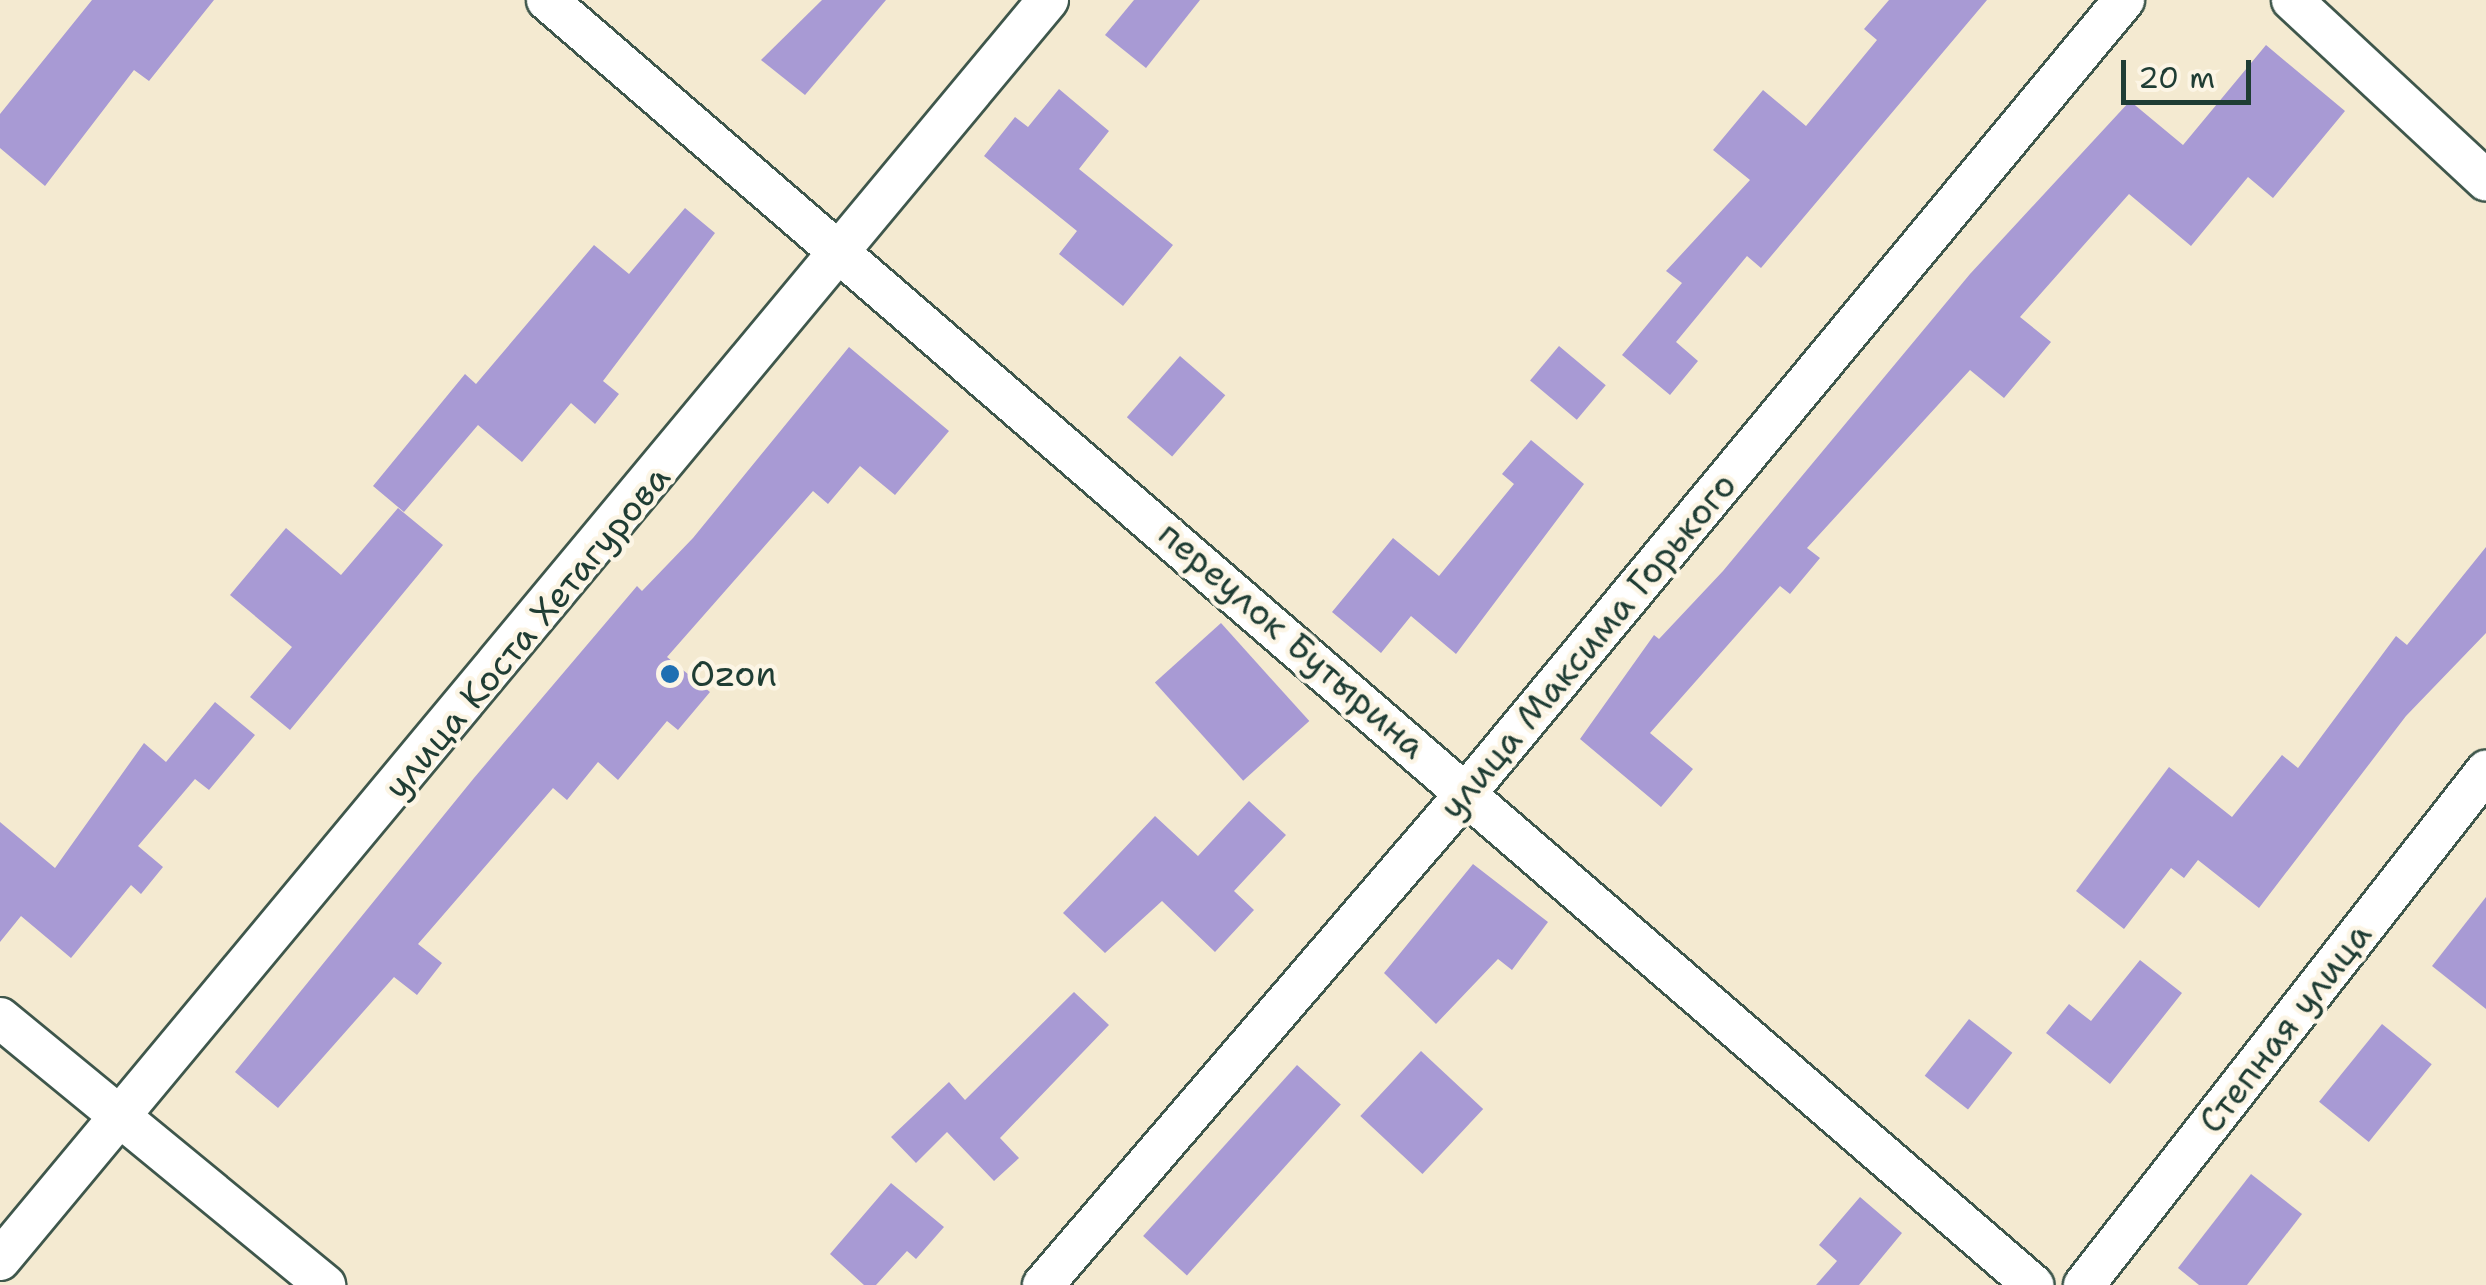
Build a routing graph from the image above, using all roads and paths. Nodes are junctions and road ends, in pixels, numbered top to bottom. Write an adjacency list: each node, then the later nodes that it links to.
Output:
1 (547, 0): 6 (street, переулок Бутырина)
2 (1048, 0): 6 (street, улица Коста Хетагурова)
3 (2124, 0): 8 (street, улица Максима Горького)
4 (2292, 0): 5 (street)
5 (2486, 180)
6 (845, 250): 8 (street, переулок Бутырина); 10 (street, улица Коста Хетагурова)
7 (2486, 771): 15 (street, Степная улица)
8 (1467, 792): 13 (street, улица Максима Горького); 14 (street, переулок Бутырина)
9 (0, 1018): 10 (street)
10 (121, 1118): 11 (street, улица Коста Хетагурова); 12 (street)
11 (0, 1260)
12 (325, 1285)
13 (1043, 1285)
14 (2033, 1285)
15 (2084, 1285)

